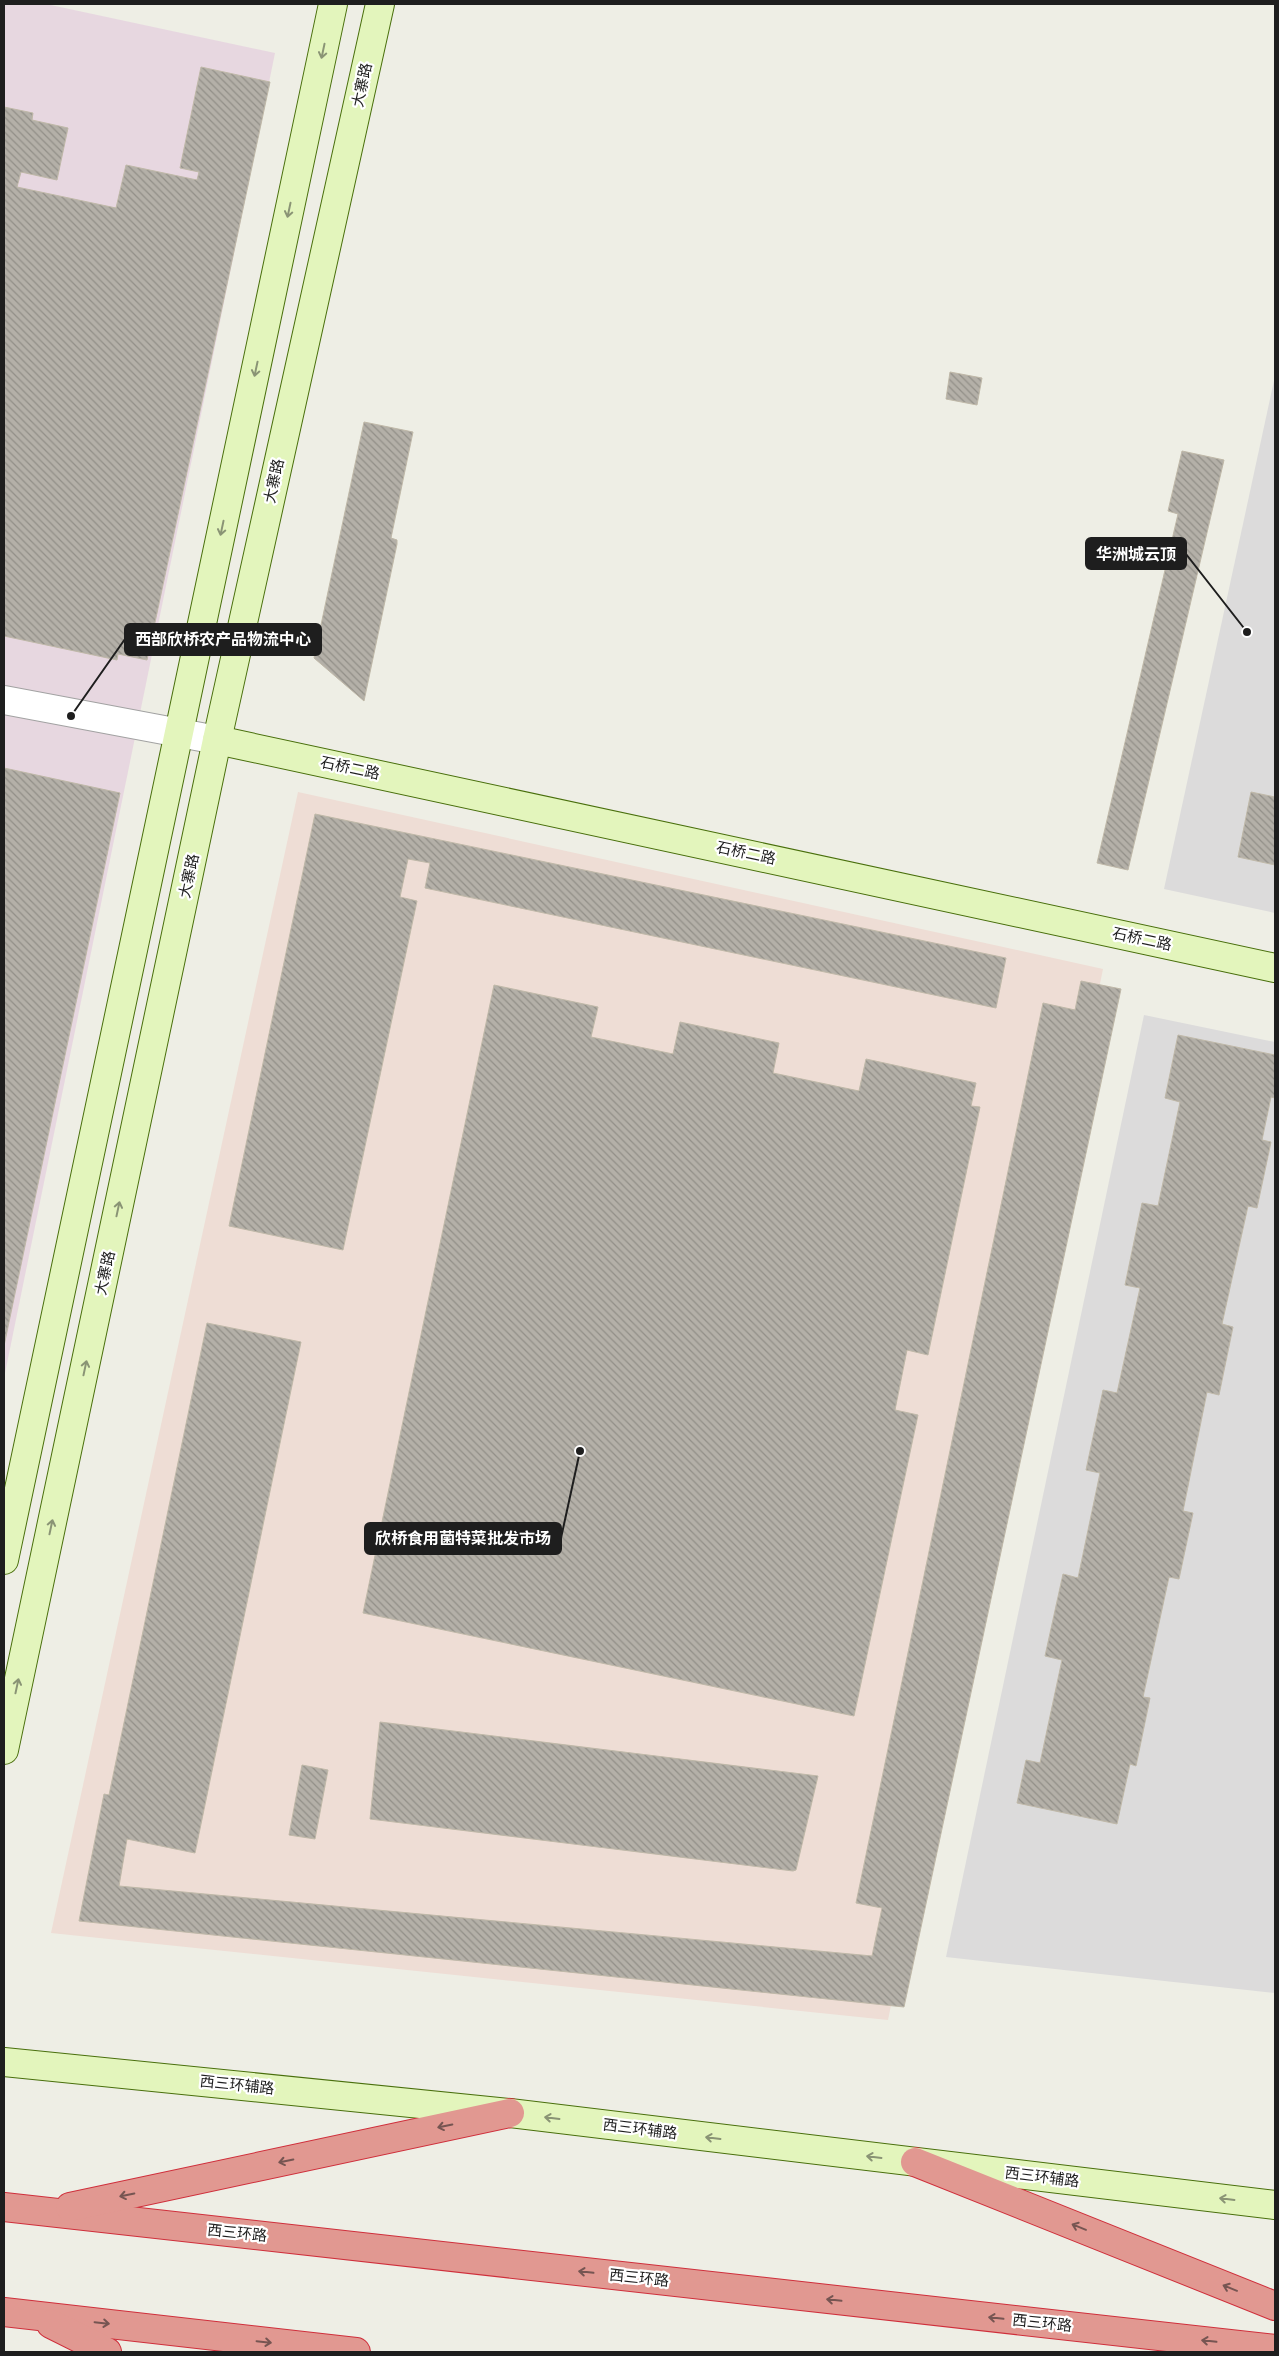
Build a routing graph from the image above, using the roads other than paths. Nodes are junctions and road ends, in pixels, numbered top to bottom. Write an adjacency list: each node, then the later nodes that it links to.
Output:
1 (333, 4): 4 (main road, one-way to 4)
2 (380, 4): 5 (main road, 大寨路)
3 (4, 700): 4 (street)
4 (179, 733): 5 (street); 7 (main road)
5 (217, 740): 6 (main road, 石桥二路); 8 (main road, 大寨路, one-way to 5)
6 (1275, 968)
7 (4, 1560)
8 (4, 1750)
9 (4, 2062): 10 (main road, 西三环辅路)
10 (510, 2113): 11 (main road, 西三环辅路, one-way to 10); 14 (highway, one-way to 14)
11 (915, 2162): 12 (main road, 西三环辅路, one-way to 11); 15 (highway, one-way to 11)
12 (1275, 2205)
13 (4, 2207): 14 (highway, 西三环路)
14 (46, 2212): 18 (highway, 西三环路, one-way to 14)
15 (1275, 2306)
16 (4, 2312): 17 (highway)
17 (36, 2316): 19 (highway); 20 (highway, one-way to 20)
18 (1275, 2349)
19 (107, 2352)
20 (356, 2352)

